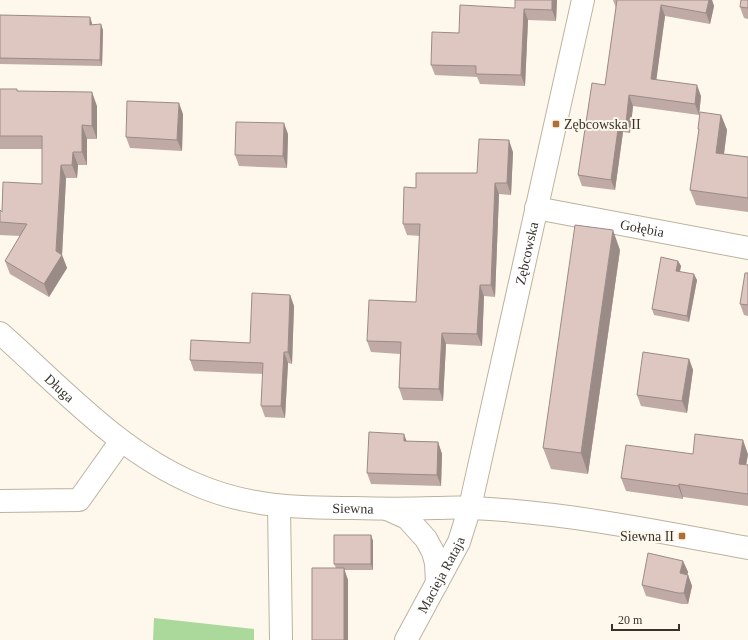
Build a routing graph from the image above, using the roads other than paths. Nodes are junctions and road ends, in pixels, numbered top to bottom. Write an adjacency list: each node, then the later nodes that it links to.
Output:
1 (583, 0): 2 (street, Zębcowska)
2 (536, 208): 3 (street, Gołębia); 8 (street, Zębcowska)
3 (748, 248)
4 (0, 333): 5 (street, Długa)
5 (122, 440): 6 (street); 7 (street, Siewna)
6 (0, 501)
7 (278, 506): 9 (street, Siewna); 12 (street)
8 (470, 507): 9 (street, Siewna); 10 (street, Siewna); 11 (street, Macieja Rataja)
9 (387, 509): 11 (street)
10 (748, 548)
11 (437, 583): 13 (street, Macieja Rataja)
12 (281, 640)
13 (406, 640)

